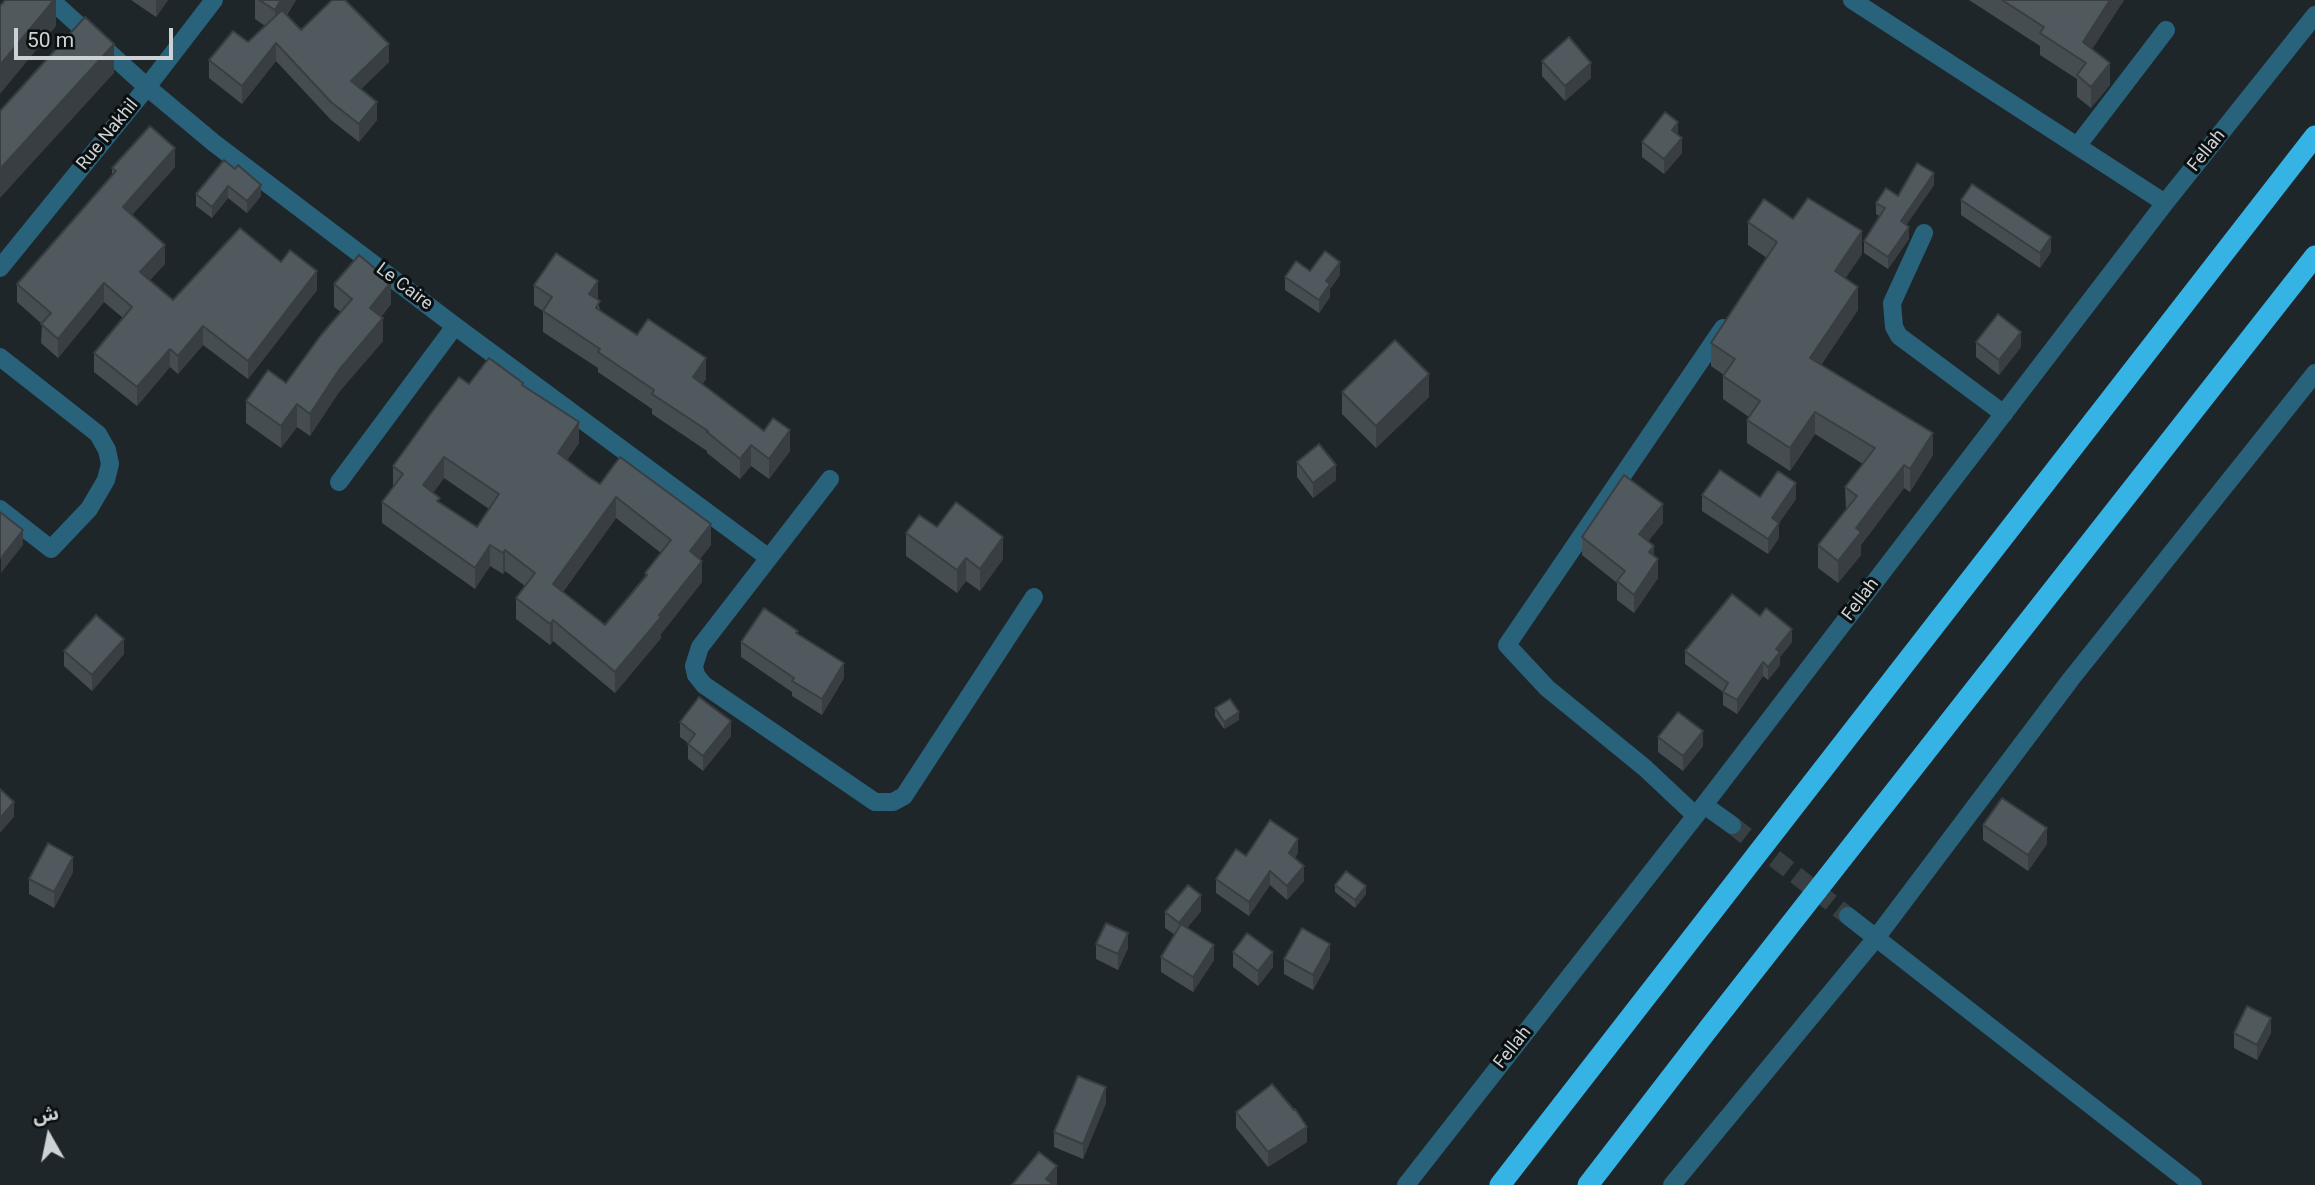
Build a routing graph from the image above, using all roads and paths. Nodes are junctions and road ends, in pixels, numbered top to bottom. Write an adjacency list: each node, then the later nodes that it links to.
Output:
1 (51, 0): 6 (street, Le Caire)
2 (214, 0): 6 (street, Rue Nakhil)
3 (1852, 0): 8 (street)
4 (2315, 15): 9 (street, Fellah)
5 (2166, 30): 8 (street)
6 (147, 87): 12 (street, Rue Nakhil); 14 (street, Le Caire)
7 (2315, 136): 28 (highway)
8 (2078, 145): 9 (street)
9 (2165, 203): 17 (street, Fellah)
10 (1924, 233): 17 (street)
11 (2315, 256): 29 (highway)
12 (0, 268)
13 (1731, 316): 23 (street)
14 (455, 326): 19 (street); 21 (street, Le Caire)
15 (0, 357): 20 (street)
16 (2315, 373): 26 (street)
17 (2004, 414): 23 (street, Fellah)
18 (830, 479): 21 (street)
19 (339, 482)
20 (0, 509)
21 (769, 558): 22 (street)
22 (1034, 597)
23 (1699, 810): 24 (street); 27 (street, Fellah)
24 (1732, 825)
25 (1848, 916): 26 (street)
26 (1877, 938): 30 (street); 31 (street)
27 (1406, 1185)
28 (1500, 1185)
29 (1588, 1185)
30 (1672, 1185)
31 (2193, 1185)

